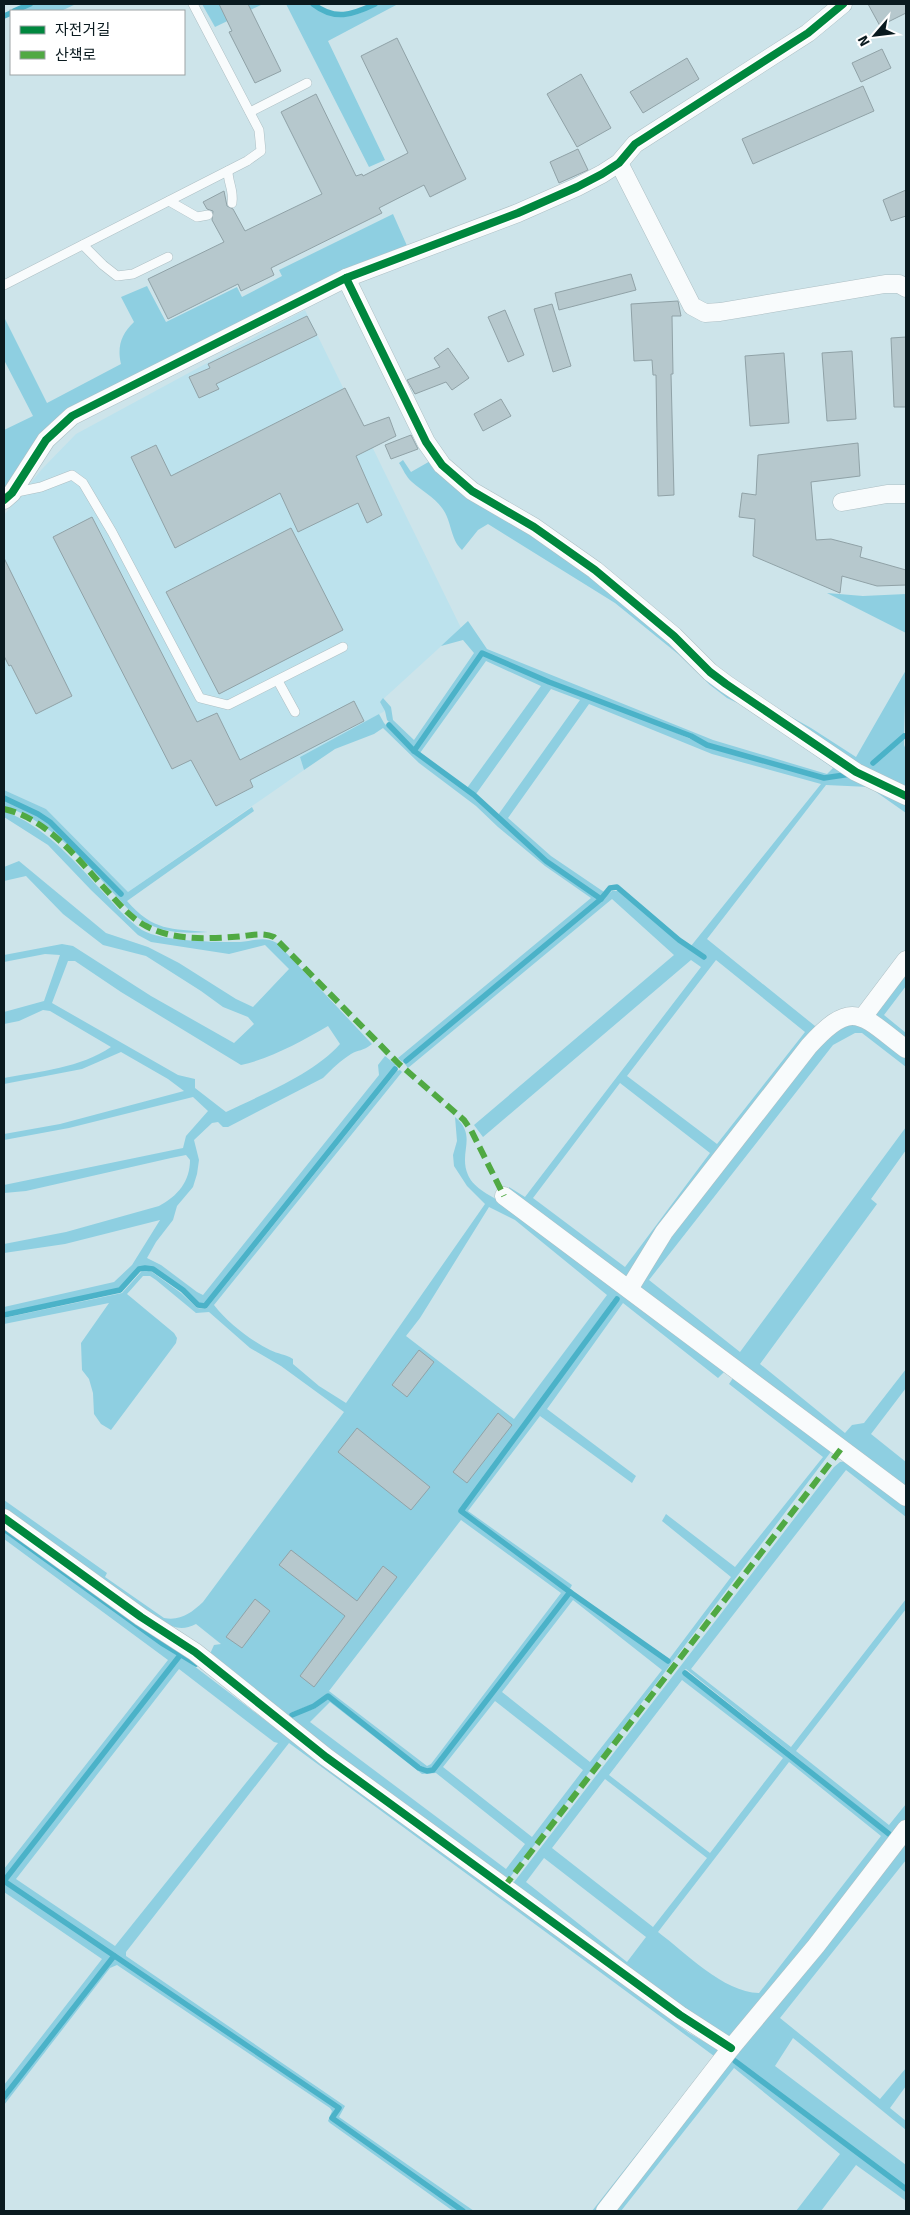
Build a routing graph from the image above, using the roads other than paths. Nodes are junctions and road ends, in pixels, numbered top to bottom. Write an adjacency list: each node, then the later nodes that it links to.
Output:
1 (193, 4): 4 (lane)
2 (843, 4): 5 (street)
3 (307, 83): 4 (lane)
4 (250, 112): 6 (lane)
5 (619, 163): 12 (street); 14 (street)
6 (228, 171): 7 (lane); 8 (lane)
7 (169, 201): 9 (lane); 10 (lane)
8 (232, 203)
9 (208, 215)
10 (84, 245): 11 (lane); 13 (lane)
11 (168, 257)
12 (346, 278): 16 (street); 21 (street)
13 (4, 285)
14 (906, 288)
15 (906, 494): 17 (street)
16 (8, 496): 19 (lane)
17 (842, 502)
18 (344, 647): 19 (lane)
19 (278, 681): 20 (lane)
20 (295, 712)
21 (906, 796)
22 (906, 960): 23 (street)
23 (863, 1017): 24 (street); 26 (street)
24 (906, 1049)
25 (504, 1196): 26 (street)
26 (629, 1289): 27 (street)
27 (906, 1497)
28 (4, 1518): 30 (street)
29 (906, 1829): 30 (street)
30 (731, 2048): 31 (street)
31 (605, 2211)

